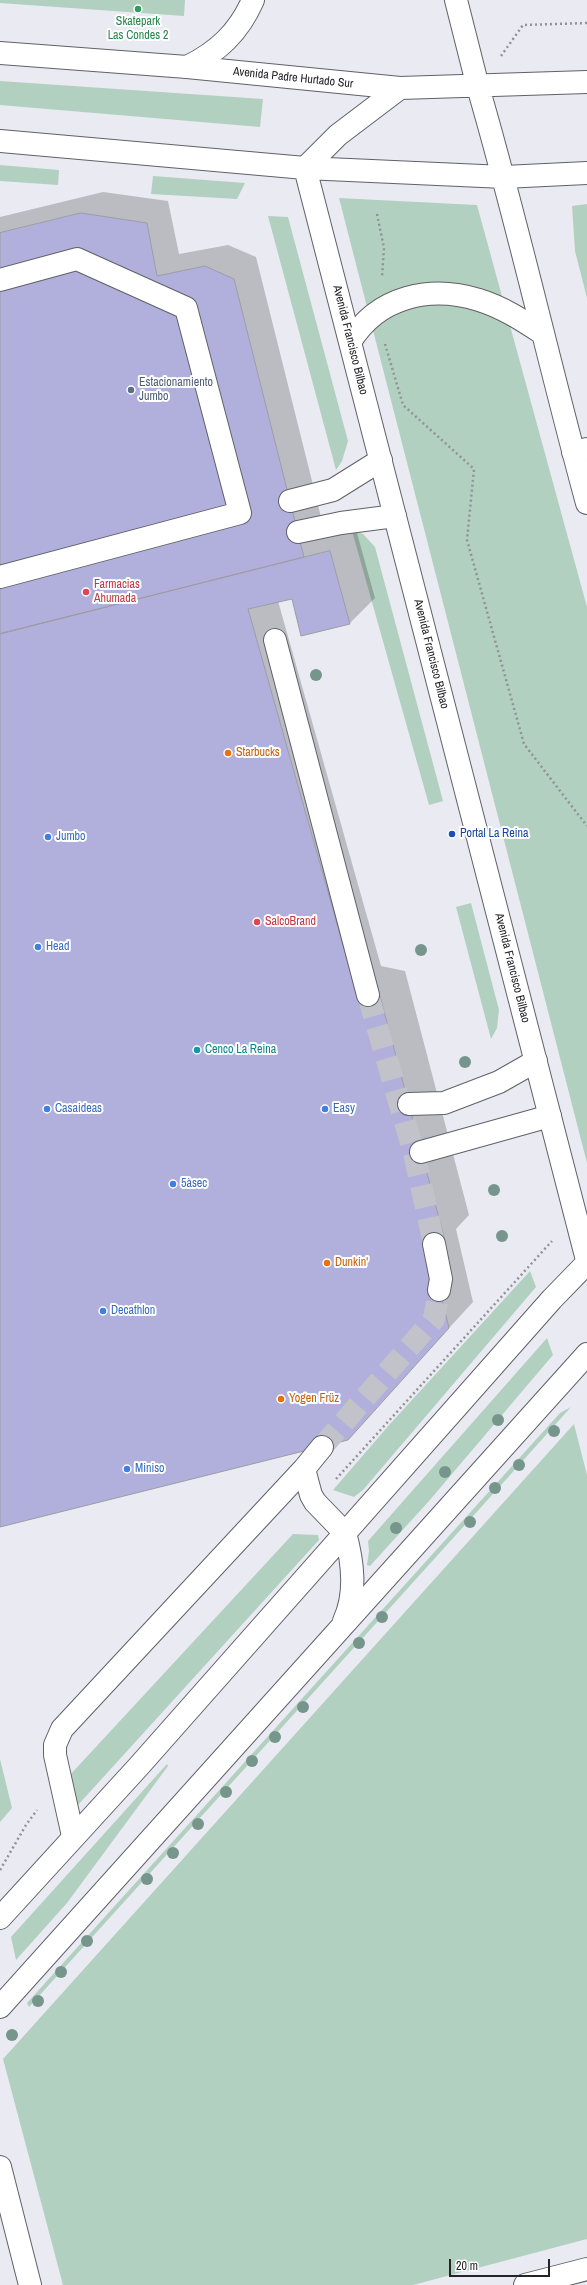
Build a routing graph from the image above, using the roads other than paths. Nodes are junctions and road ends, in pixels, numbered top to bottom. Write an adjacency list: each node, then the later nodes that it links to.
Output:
1 (253, 0): 4 (main road)
2 (456, 0): 6 (main road)
3 (0, 53): 4 (main road, Avenida Padre Hurtado Sur)
4 (187, 67): 7 (main road, Avenida Padre Hurtado Sur)
5 (587, 82): 6 (main road, Avenida Padre Hurtado Sur)
6 (478, 87): 7 (main road, Avenida Padre Hurtado Sur); 11 (main road)
7 (400, 88): 9 (main road)
8 (0, 141): 9 (main road)
9 (306, 168): 11 (main road); 14 (main road, Avenida Francisco Bilbao)
10 (587, 173): 11 (main road)
11 (504, 177): 13 (main road)
12 (0, 280): 21 (main road)
13 (542, 333): 14 (main road); 15 (main road)
14 (350, 342): 16 (main road, Avenida Francisco Bilbao)
15 (580, 451): 18 (main road)
16 (381, 460): 17 (main road); 19 (main road, Avenida Francisco Bilbao)
17 (290, 501)
18 (587, 503)
19 (395, 516): 20 (main road); 24 (main road, Avenida Francisco Bilbao)
20 (298, 532)
21 (0, 577)
22 (275, 640): 23 (main road)
23 (368, 995)
24 (536, 1061): 25 (main road); 26 (main road, Avenida Francisco Bilbao)
25 (409, 1104)
26 (550, 1116): 27 (main road); 29 (main road, Avenida Francisco Bilbao)
27 (421, 1152)
28 (434, 1244): 30 (main road)
29 (587, 1261): 34 (main road)
30 (439, 1290)
31 (587, 1354): 35 (main road)
32 (322, 1446): 33 (main road)
33 (304, 1469): 34 (main road); 36 (main road)
34 (345, 1533): 35 (main road); 36 (main road)
35 (342, 1628): 38 (main road)
36 (73, 1836): 37 (main road)
37 (0, 1918)
38 (0, 2007)
39 (0, 2167): 41 (main road)
40 (587, 2269): 42 (main road)
41 (30, 2285)
42 (525, 2285)

